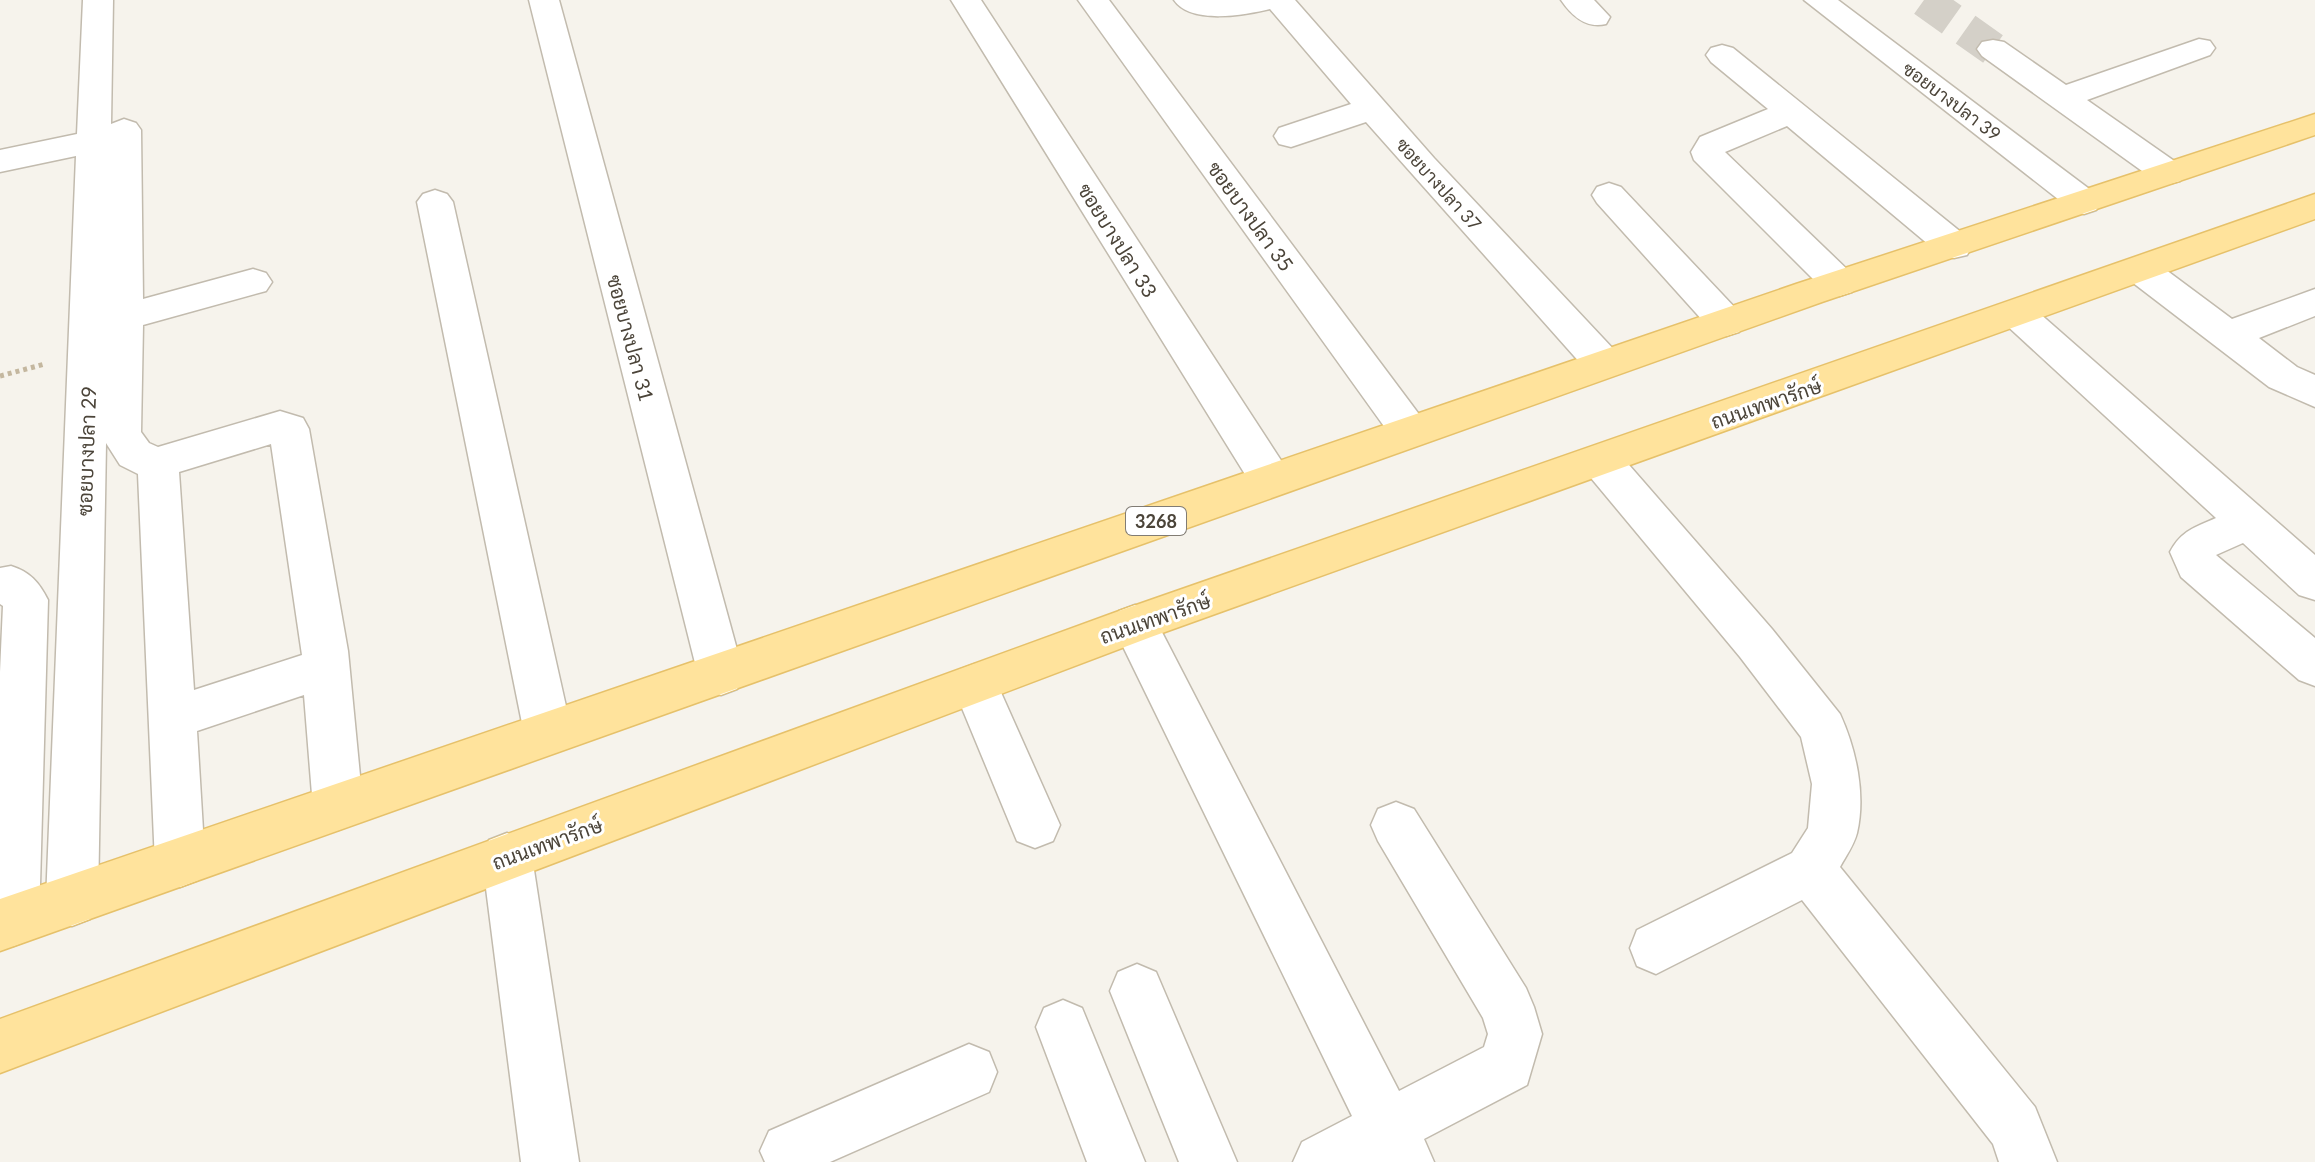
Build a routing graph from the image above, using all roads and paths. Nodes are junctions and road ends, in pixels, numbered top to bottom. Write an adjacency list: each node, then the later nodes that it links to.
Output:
1 (98, 0): 18 (street, ซอยบางปลา 29)
2 (124, 0): 31 (street)
3 (544, 0): 46 (street, ซอยบางปลา 31)
4 (966, 0): 39 (street, ซอยบางปลา 33)
5 (1093, 0): 36 (street, ซอยบางปลา 35)
6 (1189, 0): 7 (street)
7 (1269, 0)
8 (1279, 0): 14 (street, ซอยบางปลา 37)
9 (1819, 0): 23 (street, ซอยบางปลา 39)
10 (2199, 48): 13 (street)
11 (1993, 49): 13 (street)
12 (1722, 55): 15 (street)
13 (2062, 98): 20 (street)
14 (1372, 108): 17 (street); 34 (street, ซอยบางปลา 37)
15 (1790, 112): 25 (street); 28 (street)
16 (2315, 124): 20 (main road, 3268)
17 (1291, 136)
18 (95, 141): 19 (street); 56 (street, ซอยบางปลา 29)
19 (0, 161)
20 (2168, 173): 23 (main road, 3268)
21 (1609, 195): 32 (street)
22 (435, 202): 49 (street)
23 (2084, 202): 25 (main road, 3268)
24 (2315, 206): 26 (main road, ถนนเทพารักษ์)
25 (1954, 246): 28 (main road, 3268)
26 (2141, 270): 30 (main road, ถนนเทพารักษ์); 33 (street)
27 (253, 282): 31 (street)
28 (1839, 283): 32 (main road, 3268)
29 (2315, 302): 33 (street)
30 (2017, 314): 37 (main road, ถนนเทพารักษ์); 40 (street)
31 (124, 317): 38 (street)
32 (1726, 322): 34 (main road, 3268)
33 (2226, 336): 35 (street)
34 (1604, 364): 36 (main road, 3268)
35 (2315, 392)
36 (1410, 432): 39 (main road, 3268)
37 (1601, 461): 43 (main road, ถนนเทพารักษ์); 55 (street)
38 (158, 463): 45 (street); 48 (street)
39 (1271, 480): 46 (main road, 3268)
40 (2247, 523): 41 (street); 44 (street)
41 (2315, 582)
42 (0, 586): 57 (street)
43 (1135, 624): 47 (main road, ถนนเทพารักษ์); 63 (street)
44 (2315, 666)
45 (325, 668): 48 (street); 50 (street)
46 (721, 675): 49 (main road, 3268)
47 (975, 684): 51 (street); 53 (main road, ถนนเทพารักษ์)
48 (173, 718): 54 (street)
49 (548, 733): 50 (main road, 3268)
50 (338, 807): 54 (main road, 3268)
51 (1035, 825)
52 (1396, 825): 63 (street)
53 (507, 857): 61 (main road, ถนนเทพารักษ์); 65 (street)
54 (180, 863): 56 (main road, 3268)
55 (1810, 870): 58 (street); 69 (street)
56 (72, 901): 57 (main road, 3268)
57 (6, 923)
58 (1656, 948)
59 (1137, 991): 67 (street)
60 (1063, 1027): 66 (street)
61 (0, 1046)
62 (969, 1072): 64 (street)
63 (1396, 1144): 68 (street)
64 (782, 1158)
65 (550, 1162)
66 (1116, 1162)
67 (1208, 1162)
68 (1322, 1162)
69 (2028, 1162)

